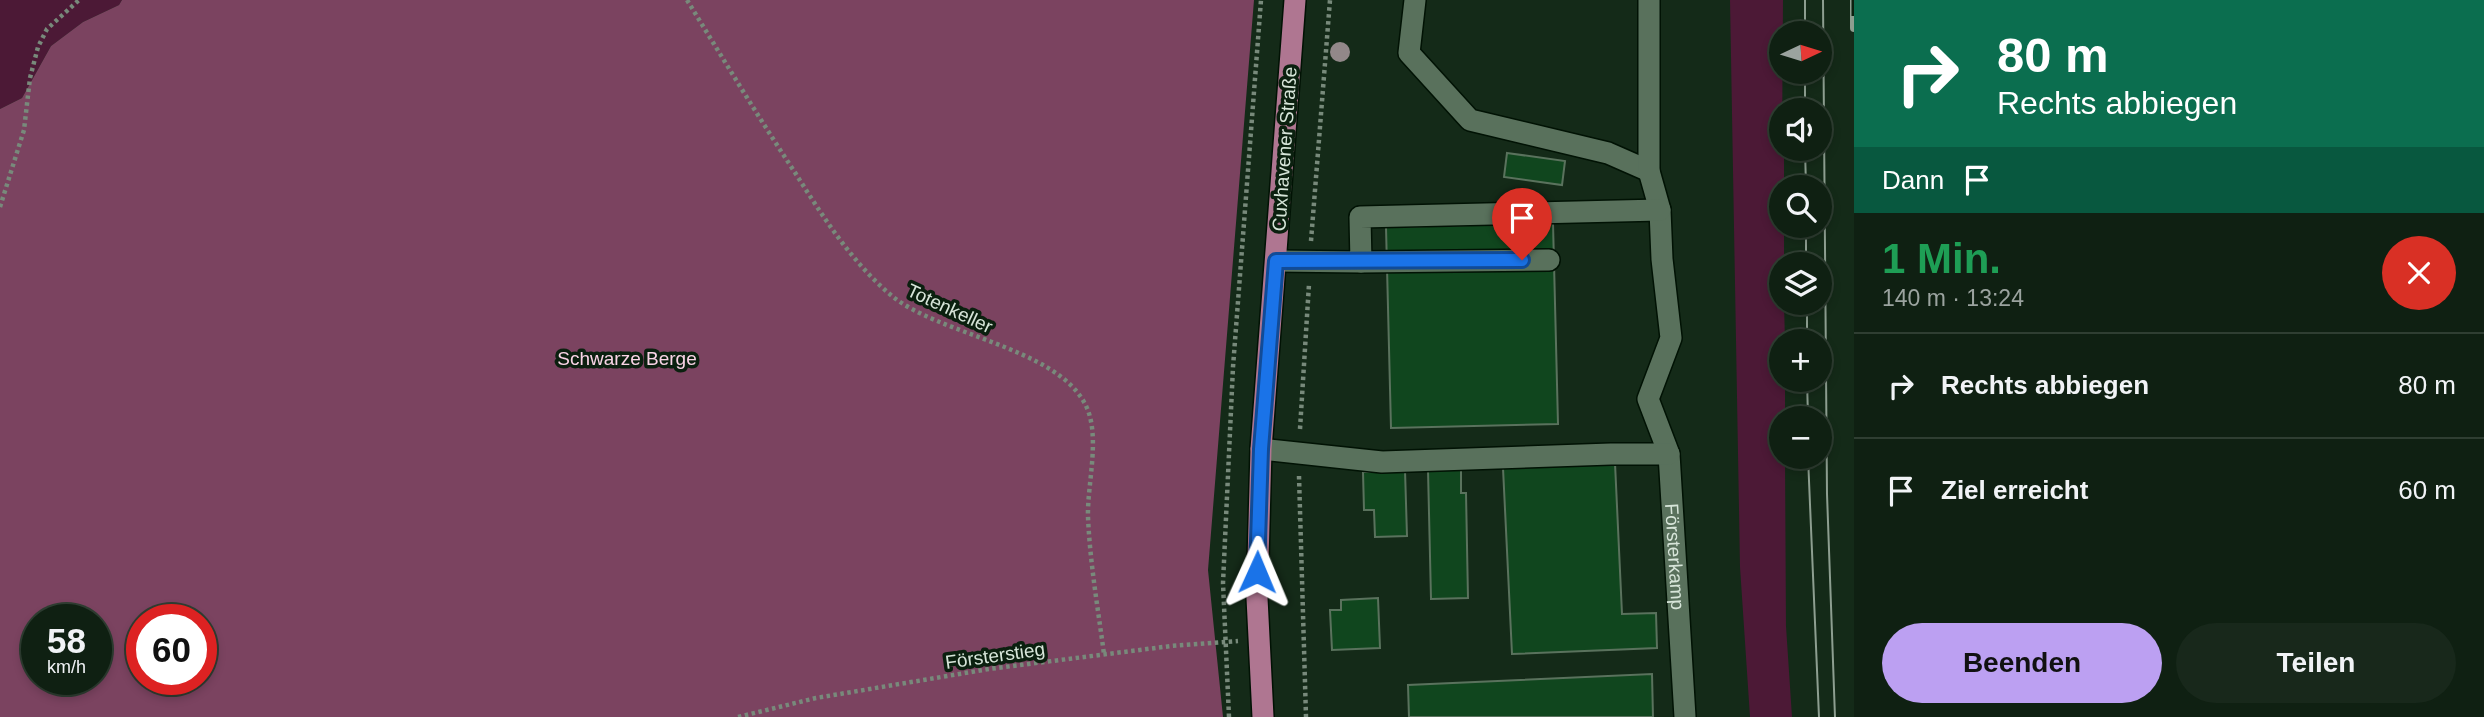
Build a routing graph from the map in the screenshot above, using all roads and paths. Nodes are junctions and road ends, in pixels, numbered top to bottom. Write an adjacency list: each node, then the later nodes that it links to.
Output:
1 (79, 0): 9 (path)
2 (687, 0): 20 (path, Totenkeller)
3 (1261, 0): 19 (path)
4 (1295, 0): 12 (main road, Cuxhavener Straße)
5 (1329, 0): 13 (path)
6 (1415, 0): 8 (street)
7 (1649, 0): 8 (street)
8 (1649, 171): 10 (street)
9 (0, 207)
10 (1660, 210): 14 (street); 17 (street, Försterkamp)
11 (1549, 260): 14 (street)
12 (1276, 261): 13 (street); 15 (main road, Cuxhavener Straße)
13 (1310, 262): 14 (street); 16 (path)
14 (1361, 262)
15 (1261, 449): 16 (street); 18 (main road, Cuxhavener Straße)
16 (1299, 453): 17 (street); 24 (path)
17 (1669, 454): 25 (street, Försterkamp)
18 (1259, 640): 19 (path, Försterstieg); 23 (main road, Cuxhavener Straße)
19 (1226, 642): 20 (path, Försterstieg); 22 (path)
20 (1104, 654): 21 (path, Försterstieg)
21 (738, 717)
22 (1229, 717)
23 (1263, 717)
24 (1306, 717)
25 (1685, 717)

